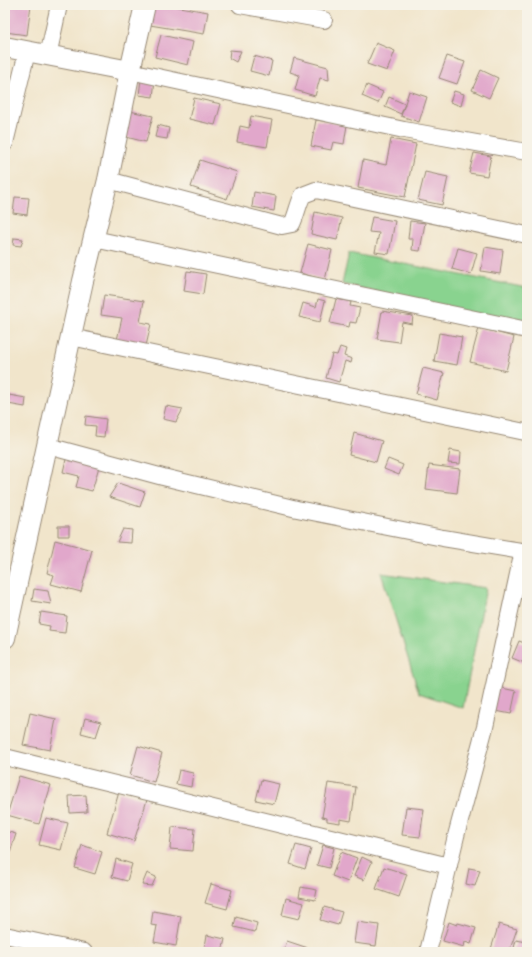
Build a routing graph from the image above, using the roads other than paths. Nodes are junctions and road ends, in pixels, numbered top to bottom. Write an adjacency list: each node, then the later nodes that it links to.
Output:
1 (59, 5): 7 (street)
2 (145, 5): 8 (street)
3 (240, 5): 4 (street)
4 (324, 20)
5 (5, 47): 6 (street)
6 (27, 52): 7 (street); 9 (street)
7 (48, 56): 8 (street)
8 (130, 72): 10 (street); 11 (street)
9 (5, 143)
10 (527, 152)
11 (108, 180): 12 (street); 13 (street)
12 (527, 235)
13 (94, 239): 14 (street); 15 (street)
14 (527, 330)
15 (71, 337): 16 (street); 17 (street)
16 (525, 432)
17 (48, 446): 18 (street); 19 (street)
18 (525, 552): 21 (street)
19 (5, 638)
20 (5, 757): 21 (street)
21 (449, 866): 24 (street)
22 (5, 935): 23 (street)
23 (84, 952)
24 (428, 952)

